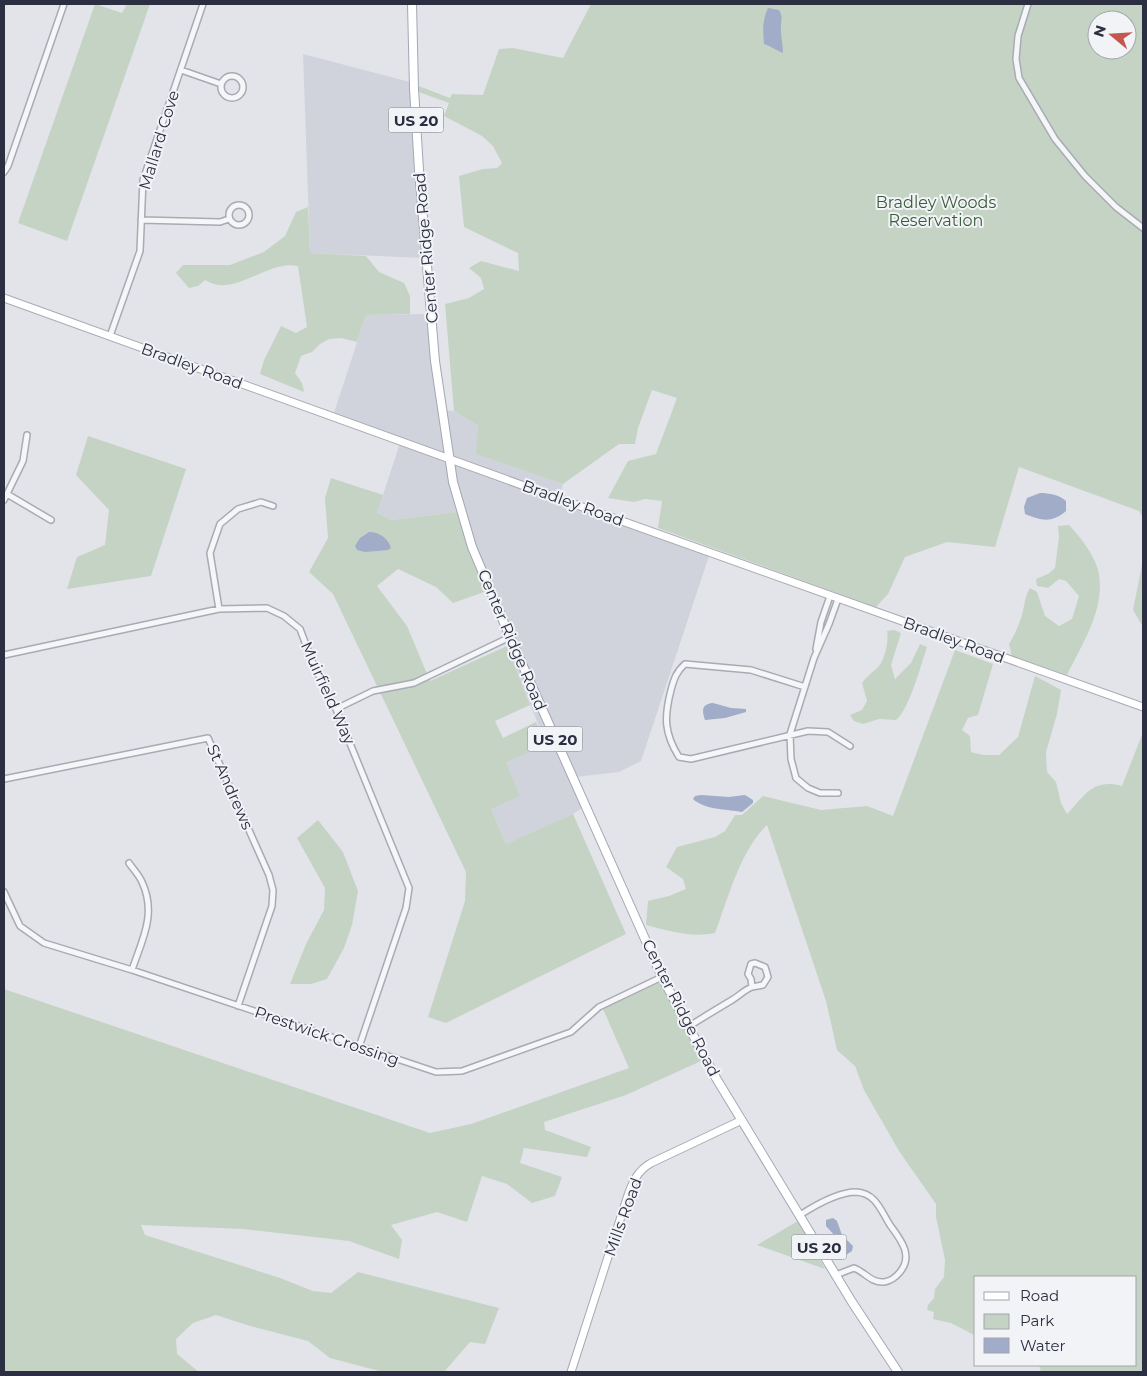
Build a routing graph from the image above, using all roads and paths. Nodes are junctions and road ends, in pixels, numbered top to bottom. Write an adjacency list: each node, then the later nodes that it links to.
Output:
1 (64, 4): 7 (street)
2 (203, 4): 5 (street, Mallard Cove)
3 (412, 4): 14 (main road, Center Ridge Road / US 20)
4 (1028, 4): 10 (street)
5 (181, 70): 6 (street); 9 (street, Mallard Cove)
6 (221, 84): 6 (street)
7 (4, 172)
8 (229, 219): 9 (street)
9 (141, 220): 12 (street, Mallard Cove)
10 (1143, 228)
11 (4, 298): 12 (street, Bradley Road)
12 (110, 336): 14 (street, Bradley Road)
13 (27, 435): 15 (street)
14 (448, 457): 18 (street, Bradley Road); 21 (main road, Center Ridge Road / US 20)
15 (5, 497): 17 (street)
16 (273, 506): 20 (street)
17 (51, 520)
18 (830, 596): 19 (street, Bradley Road); 23 (street)
19 (838, 599): 23 (street); 25 (street, Bradley Road)
20 (219, 609): 22 (street, Muirfield Way); 26 (street, Muirfield Way)
21 (510, 637): 26 (street); 34 (main road, Center Ridge Road / US 20)
22 (4, 655)
23 (814, 658): 24 (street)
24 (805, 687): 27 (street); 27 (street)
25 (1143, 707)
26 (336, 709): 38 (street, Muirfield Way)
27 (790, 734): 28 (street); 30 (street)
28 (850, 746)
29 (4, 779): 36 (street, St Andrews)
30 (838, 793)
31 (129, 863): 33 (street)
32 (4, 892): 33 (street, Prestwick Crossing)
33 (132, 970): 36 (street, Prestwick Crossing)
34 (662, 977): 37 (main road, Center Ridge Road / US 20); 38 (street, Prestwick Crossing)
35 (752, 987): 35 (street); 37 (street)
36 (238, 1006): 38 (street, Prestwick Crossing)
37 (688, 1027): 39 (main road, Center Ridge Road / US 20)
38 (359, 1047)
39 (742, 1120): 40 (main road, Center Ridge Road / US 20); 42 (street, Mills Road)
40 (800, 1215): 41 (main road, Center Ridge Road / US 20); 41 (street)
41 (836, 1275): 43 (main road, Center Ridge Road / US 20)
42 (571, 1372)
43 (898, 1372)

